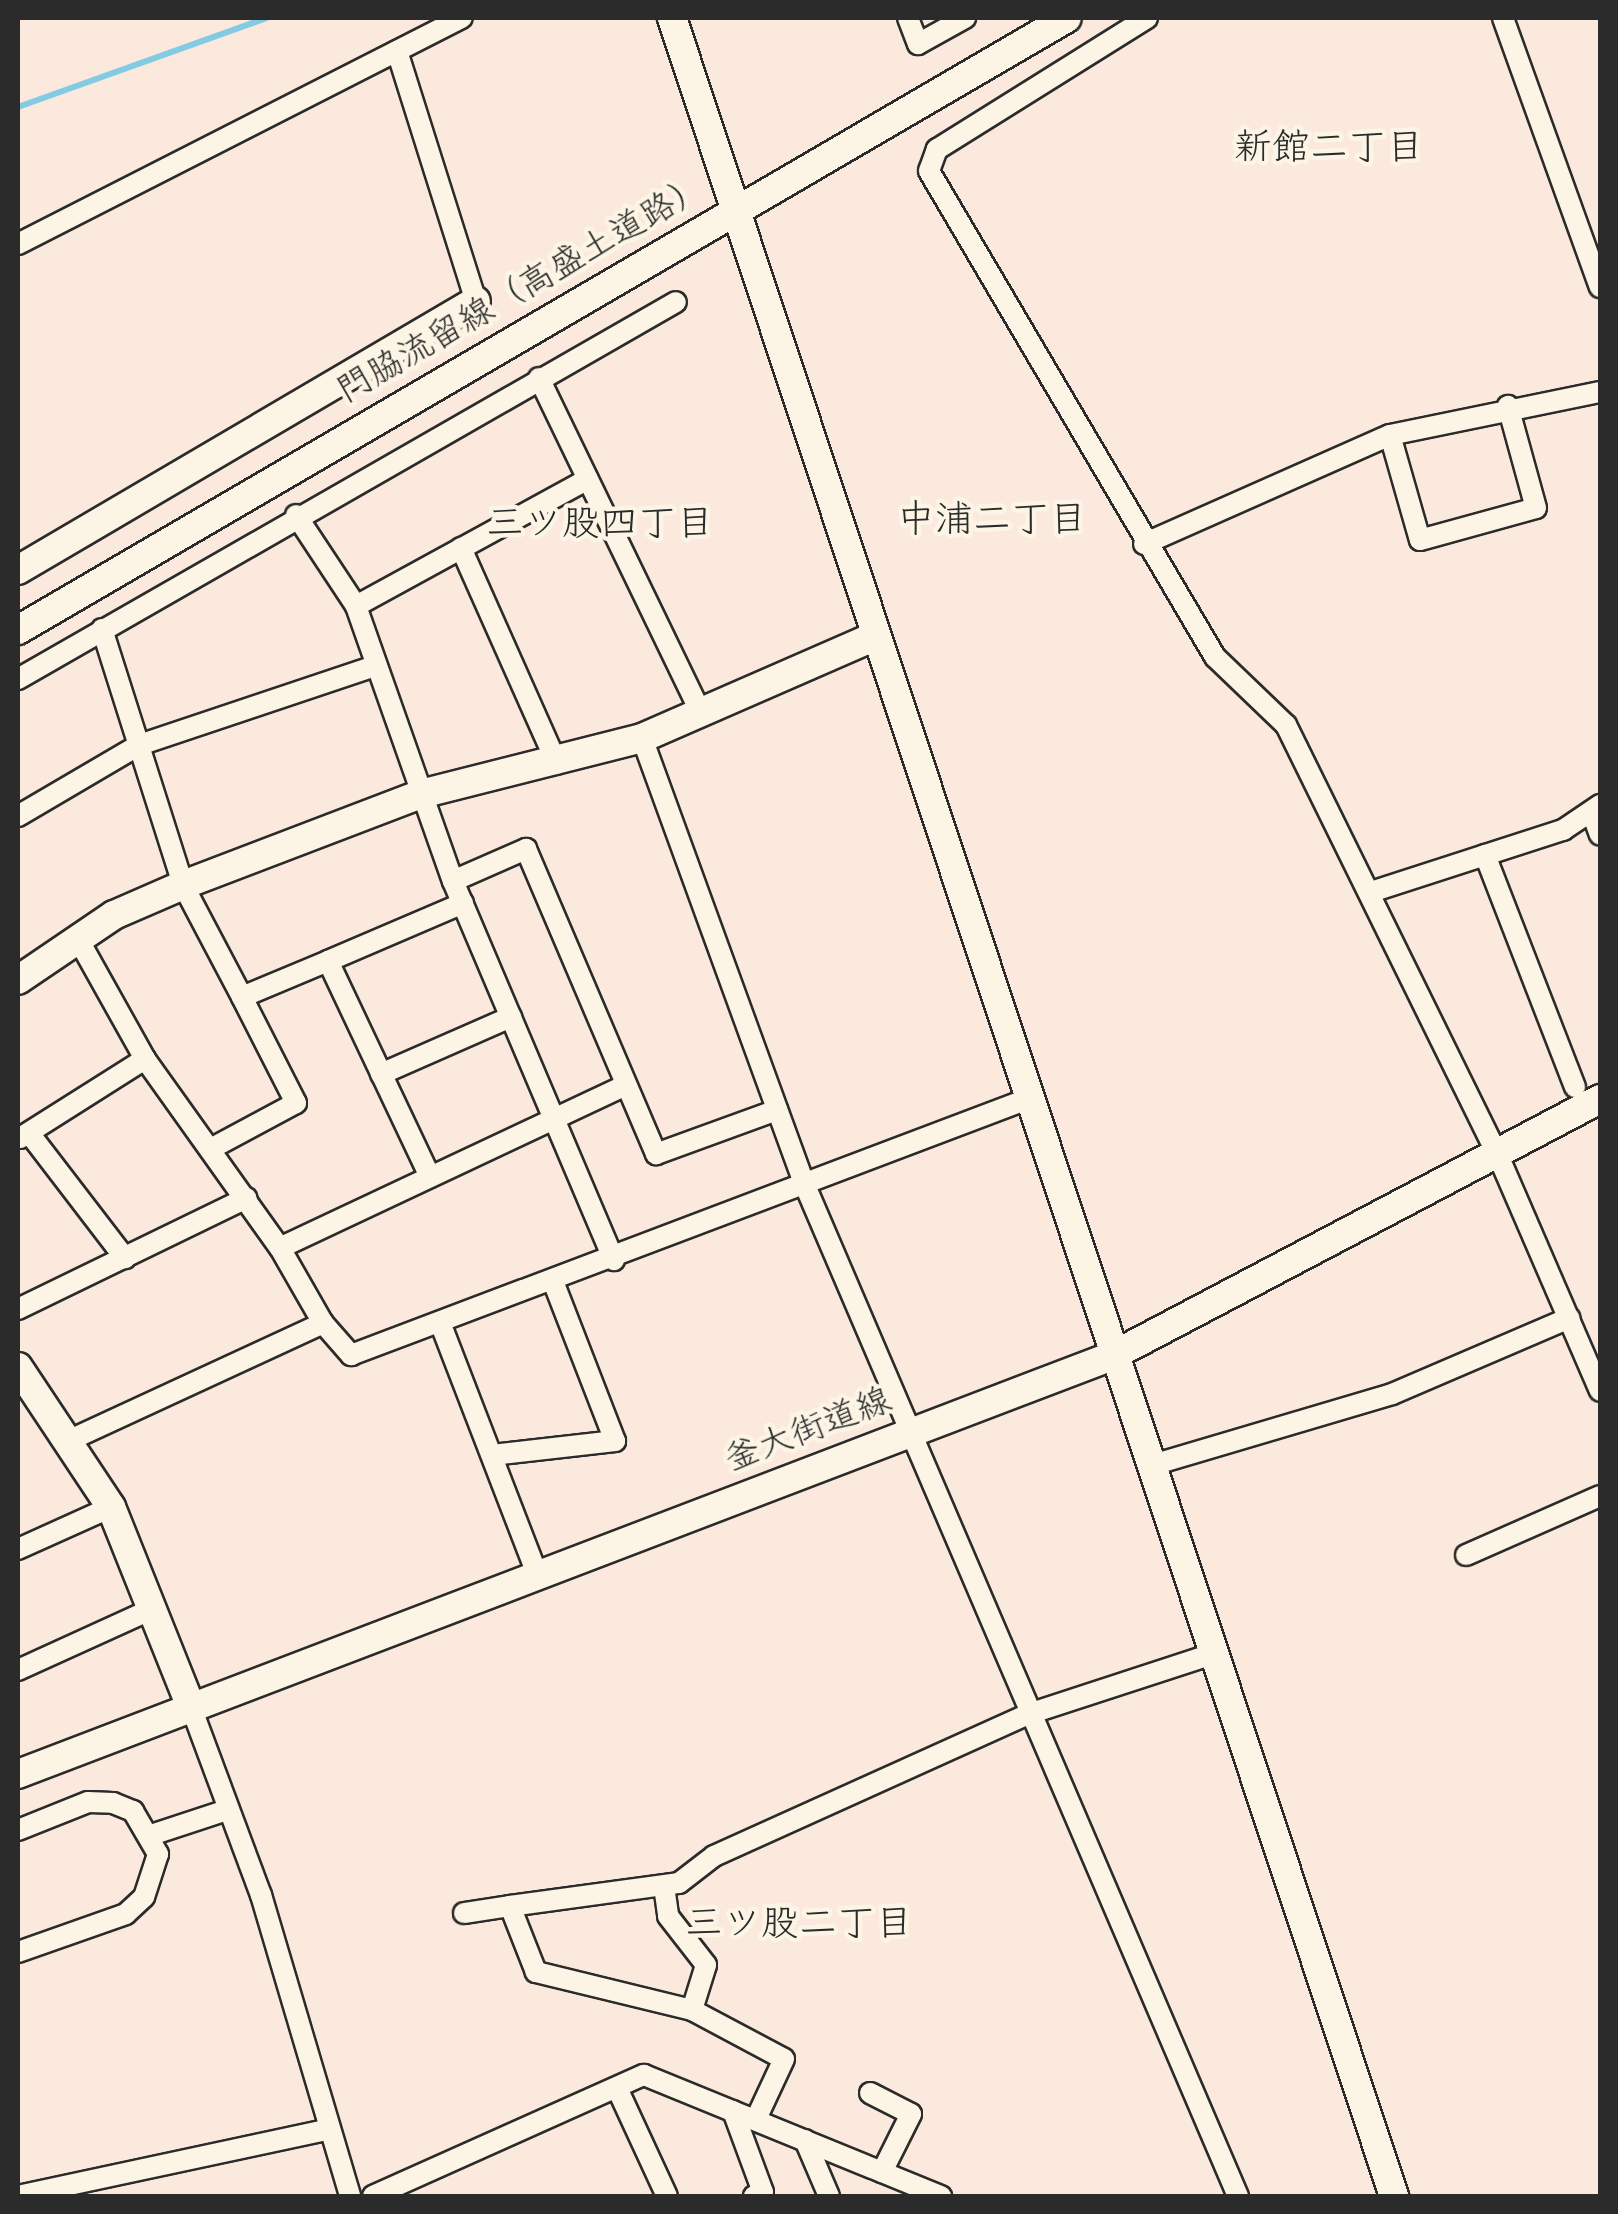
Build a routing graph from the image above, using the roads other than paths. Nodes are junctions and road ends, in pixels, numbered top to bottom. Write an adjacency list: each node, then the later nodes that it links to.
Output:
1 (462, 18): 8 (street)
2 (672, 18): 9 (street)
3 (908, 18): 4 (street)
4 (964, 18)
5 (1067, 18): 9 (street, 門脇流留線（高盛土道路）)
6 (1147, 18): 20 (street)
7 (1503, 18): 11 (street)
8 (397, 51): 10 (street); 12 (street)
9 (734, 212): 25 (street, 門脇流留線（高盛土道路）); 26 (street)
10 (18, 244)
11 (1600, 286)
12 (476, 301): 22 (street)
13 (676, 302): 14 (street)
14 (539, 378): 18 (street); 19 (street)
15 (1600, 392): 16 (street)
16 (1508, 406): 17 (street); 17 (street)
17 (1390, 434): 20 (street)
18 (588, 479): 21 (street); 29 (street)
19 (296, 515): 23 (street); 24 (street)
20 (1144, 544): 40 (street)
21 (462, 548): 23 (street); 32 (street)
22 (18, 570)
23 (356, 606): 27 (street)
24 (102, 629): 28 (street); 31 (street)
25 (18, 630)
26 (876, 636): 29 (street); 52 (street)
27 (374, 666): 31 (street); 33 (street)
28 (18, 679)
29 (699, 710): 30 (street)
30 (642, 738): 32 (street); 53 (street)
31 (139, 745): 35 (street); 39 (street)
32 (557, 764): 33 (street)
33 (422, 794): 38 (street); 39 (street)
34 (1596, 809): 36 (street); 37 (street)
35 (18, 816)
36 (1600, 836)
37 (1486, 855): 40 (street); 50 (street)
38 (453, 881): 41 (street); 49 (street)
39 (183, 885): 42 (street); 45 (street)
40 (1374, 891): 57 (street)
41 (462, 904): 43 (street); 46 (street)
42 (78, 939): 44 (street); 47 (street)
43 (328, 961): 45 (street); 48 (street)
44 (18, 980)
45 (242, 996): 56 (street)
46 (510, 1017): 48 (street); 54 (street)
47 (145, 1059): 55 (street); 56 (street)
48 (380, 1074): 58 (street)
49 (626, 1085): 53 (street); 54 (street)
50 (1574, 1087)
51 (1600, 1099): 57 (street, 釜大街道線)
52 (1024, 1100): 59 (street); 69 (street)
53 (777, 1110): 59 (street)
54 (554, 1120): 58 (street); 63 (street)
55 (23, 1136): 62 (street)
56 (214, 1147): 60 (street)
57 (1498, 1153): 66 (street); 69 (street, 釜大街道線)
58 (429, 1176): 61 (street)
59 (804, 1183): 63 (street); 72 (street)
60 (247, 1198): 61 (street); 62 (street)
61 (280, 1248): 67 (street)
62 (125, 1258): 65 (street)
63 (614, 1260): 64 (street)
64 (554, 1284): 68 (street); 74 (street)
65 (18, 1309)
66 (1568, 1318): 71 (street); 75 (street)
67 (322, 1323): 68 (street); 73 (street)
68 (441, 1325): 74 (street)
69 (1112, 1356): 72 (street, 釜大街道線); 75 (street)
70 (18, 1370): 73 (street)
71 (1600, 1390)
72 (908, 1435): 80 (street, 釜大街道線); 85 (street)
73 (68, 1442): 77 (street)
74 (492, 1455): 80 (street)
75 (1149, 1466): 82 (street)
76 (1600, 1496): 79 (street)
77 (111, 1507): 78 (street); 81 (street)
78 (18, 1549)
79 (1466, 1555)
80 (538, 1576): 84 (street, 釜大街道線)
81 (152, 1609): 83 (street); 84 (street)
82 (1212, 1654): 85 (street); 111 (street)
83 (18, 1670)
84 (190, 1707): 86 (street, 釜大街道線); 87 (street)
85 (1029, 1714): 90 (street); 110 (street)
86 (18, 1774)
87 (228, 1810): 89 (street); 99 (street)
88 (18, 1830): 89 (street)
89 (151, 1836): 93 (street)
90 (664, 1886): 91 (street); 94 (street)
91 (510, 1906): 92 (street); 94 (street)
92 (464, 1913)
93 (18, 1952)
94 (692, 2010): 98 (street)
95 (617, 2088): 97 (street); 105 (street); 106 (street)
96 (870, 2092): 101 (street)
97 (733, 2111): 98 (street); 107 (street)
98 (756, 2119): 100 (street)
99 (326, 2130): 102 (street); 104 (street)
100 (805, 2140): 101 (street); 108 (street)
101 (882, 2172): 109 (street)
102 (69, 2192): 103 (street)
103 (18, 2196)
104 (350, 2196)
105 (373, 2196)
106 (668, 2196)
107 (754, 2196)
108 (829, 2196)
109 (941, 2196)
110 (1238, 2196)
111 (1394, 2196)

